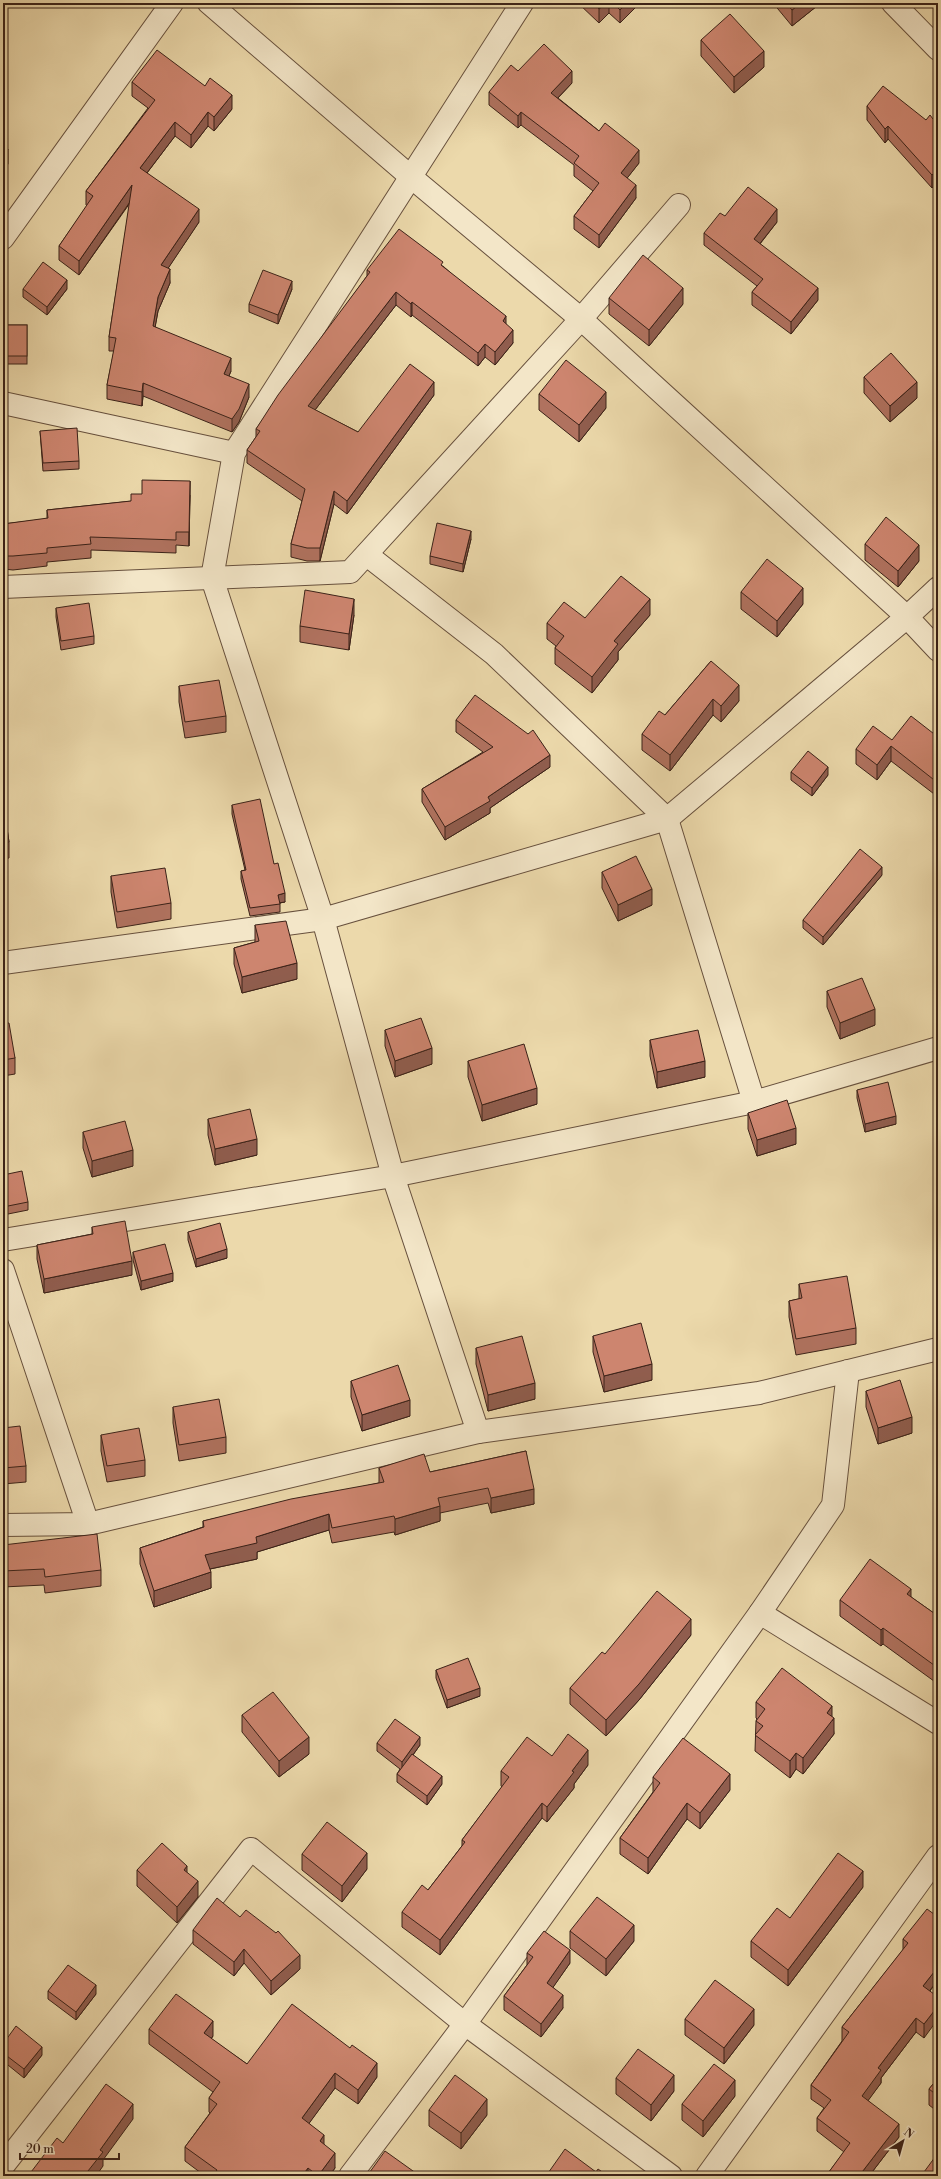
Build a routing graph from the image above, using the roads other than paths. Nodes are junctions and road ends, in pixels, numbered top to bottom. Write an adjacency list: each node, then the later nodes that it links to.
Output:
1 (172, 3): 8 (street)
2 (209, 3): 6 (street)
3 (522, 3): 6 (street)
4 (893, 3): 5 (street)
5 (938, 48)
6 (411, 177): 9 (street); 11 (street)
7 (679, 205): 9 (street)
8 (3, 238)
9 (581, 319): 12 (street); 16 (street)
10 (3, 403): 11 (street)
11 (234, 453): 13 (street)
12 (366, 555): 13 (street); 18 (street)
13 (212, 578): 14 (street); 19 (street)
14 (3, 588)
15 (938, 588): 16 (street)
16 (907, 617): 17 (street); 18 (street)
17 (938, 650)
18 (667, 819): 19 (street); 22 (street)
19 (323, 919): 20 (street); 23 (street)
20 (3, 963)
21 (938, 1048): 22 (street)
22 (754, 1102): 23 (street)
23 (393, 1176): 24 (street); 28 (street)
24 (3, 1240)
25 (3, 1270): 29 (street)
26 (938, 1350): 27 (street)
27 (848, 1371): 28 (street); 31 (street)
28 (478, 1432): 29 (street)
29 (88, 1524): 30 (street)
30 (3, 1525)
31 (760, 1613): 32 (street); 34 (street)
32 (938, 1723)
33 (938, 1856): 38 (street)
34 (465, 2024): 35 (street); 36 (street); 37 (street)
35 (3, 2166)
36 (350, 2176)
37 (671, 2176)
38 (707, 2176)

